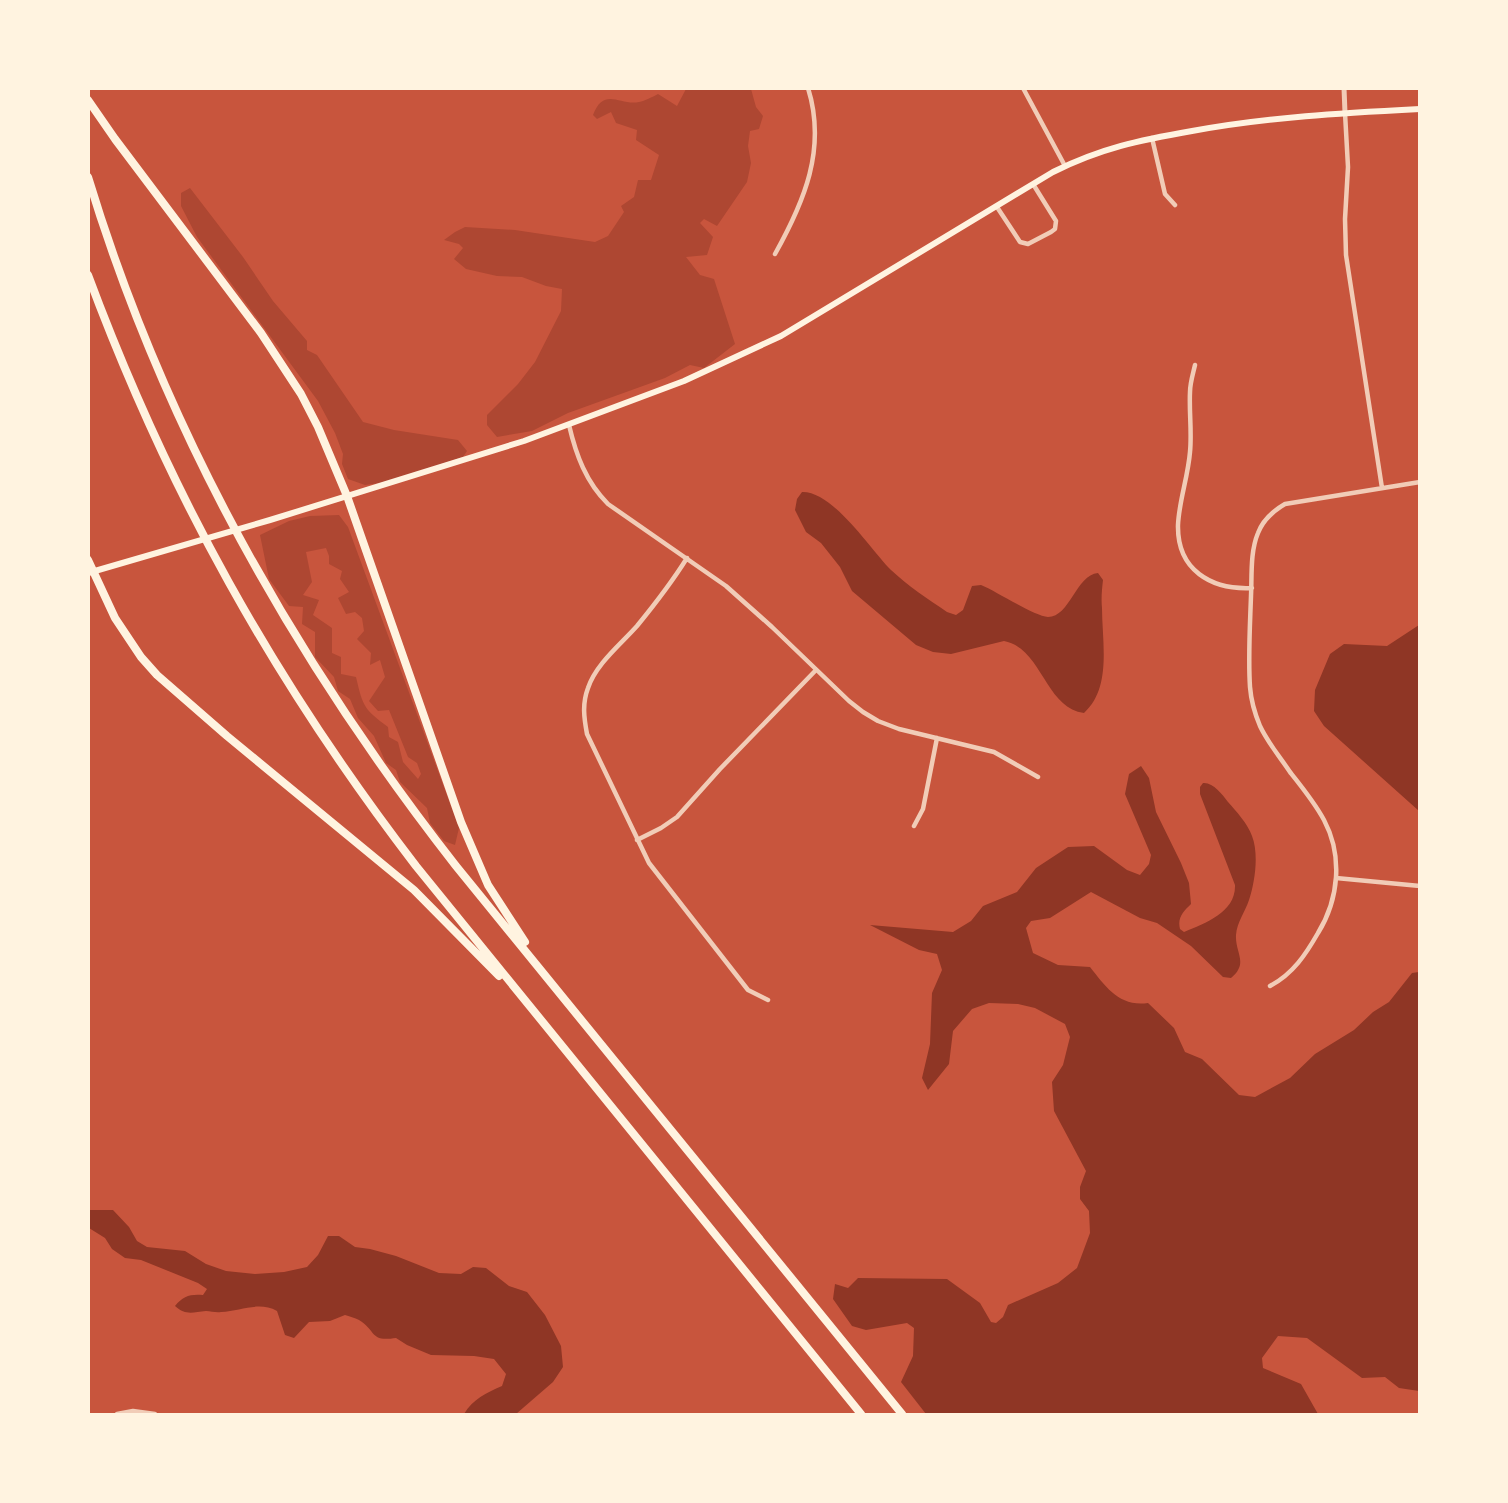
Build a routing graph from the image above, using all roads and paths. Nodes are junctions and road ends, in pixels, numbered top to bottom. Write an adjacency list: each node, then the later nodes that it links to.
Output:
1 (808, 88): 13 (street)
2 (1023, 88): 8 (street)
3 (1344, 88): 6 (street)
4 (88, 100): 19 (highway)
5 (1419, 109): 6 (main road)
6 (1345, 113): 7 (main road); 18 (street)
7 (1152, 138): 8 (main road); 11 (street)
8 (1065, 166): 10 (main road)
9 (88, 177): 31 (highway)
10 (1033, 184): 12 (main road); 12 (street)
11 (1175, 205)
12 (997, 207): 16 (main road)
13 (775, 254)
14 (88, 275): 34 (highway)
15 (1195, 365): 23 (street)
16 (569, 424): 19 (main road); 20 (street)
17 (1419, 482): 18 (street)
18 (1382, 488): 23 (street)
19 (346, 496): 22 (main road); 31 (highway)
20 (687, 558): 24 (street); 28 (street)
21 (88, 560): 22 (highway)
22 (91, 572): 34 (highway)
23 (1252, 588): 29 (street)
24 (816, 670): 25 (street); 28 (street)
25 (937, 738): 26 (street); 27 (street)
26 (1038, 777)
27 (914, 826)
28 (637, 840): 33 (street)
29 (1336, 878): 30 (street); 32 (street)
30 (1419, 885)
31 (554, 986): 38 (highway)
32 (1270, 986)
33 (768, 1000)
34 (533, 1011): 37 (highway)
35 (117, 1414): 36 (street)
36 (155, 1414)
37 (861, 1414)
38 (902, 1414)

